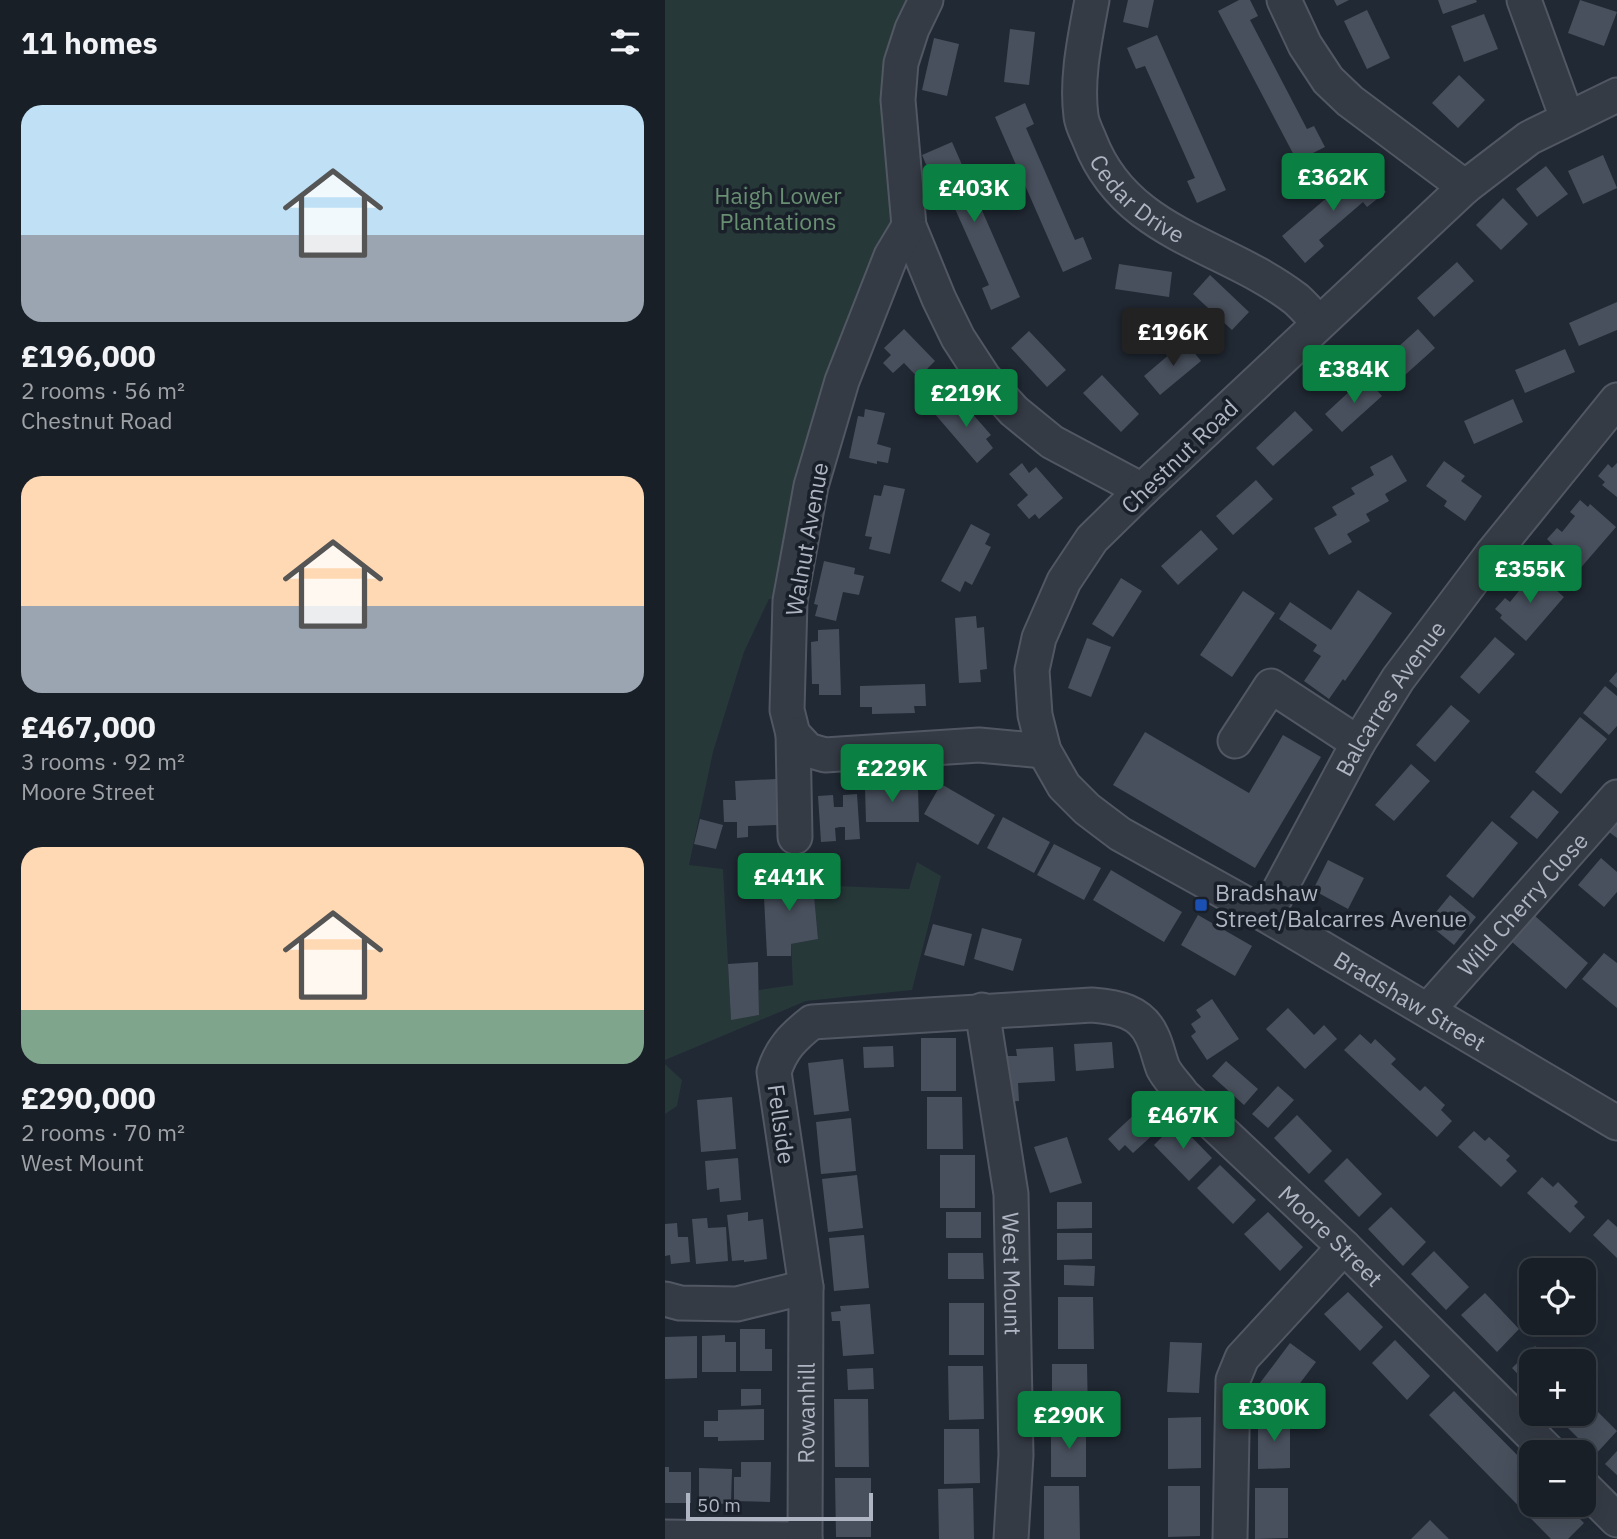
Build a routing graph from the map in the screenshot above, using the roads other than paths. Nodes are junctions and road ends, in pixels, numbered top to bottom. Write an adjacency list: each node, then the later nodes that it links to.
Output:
1 (926, 0): 8 (street)
2 (1092, 0): 9 (street, Cedar Drive)
3 (1285, 0): 7 (street)
4 (1524, 0): 6 (street)
5 (1617, 95): 6 (street, Chestnut Road)
6 (1567, 118): 7 (street, Chestnut Road)
7 (1465, 187): 9 (street, Chestnut Road)
8 (909, 226): 11 (street); 12 (street, Walnut Avenue)
9 (1319, 322): 11 (street, Chestnut Road)
10 (1617, 400): 14 (street, Balcarres Avenue)
11 (1142, 490): 15 (street, Chestnut Road)
12 (793, 734): 15 (street); 17 (street, Walnut Avenue)
13 (1235, 741): 14 (street)
14 (1358, 743): 18 (street, Balcarres Avenue)
15 (1044, 751): 18 (street, Bradshaw Street)
16 (1617, 797): 20 (street, Wild Cherry Close)
17 (795, 837)
18 (1266, 915): 20 (street, Bradshaw Street)
19 (982, 1010): 21 (street, Fellside); 24 (street, Fellside); 29 (street, West Mount)
20 (1428, 1010): 22 (street, Bradshaw Street)
21 (1127, 1011): 23 (street, Moore Street)
22 (1617, 1123)
23 (1343, 1247): 26 (street, Moore Street); 30 (street)
24 (806, 1287): 25 (street); 28 (street, Rowanhill)
25 (665, 1299)
26 (1537, 1440)
27 (665, 1538): 28 (street)
28 (805, 1539)
29 (1011, 1539)
30 (1230, 1539)

